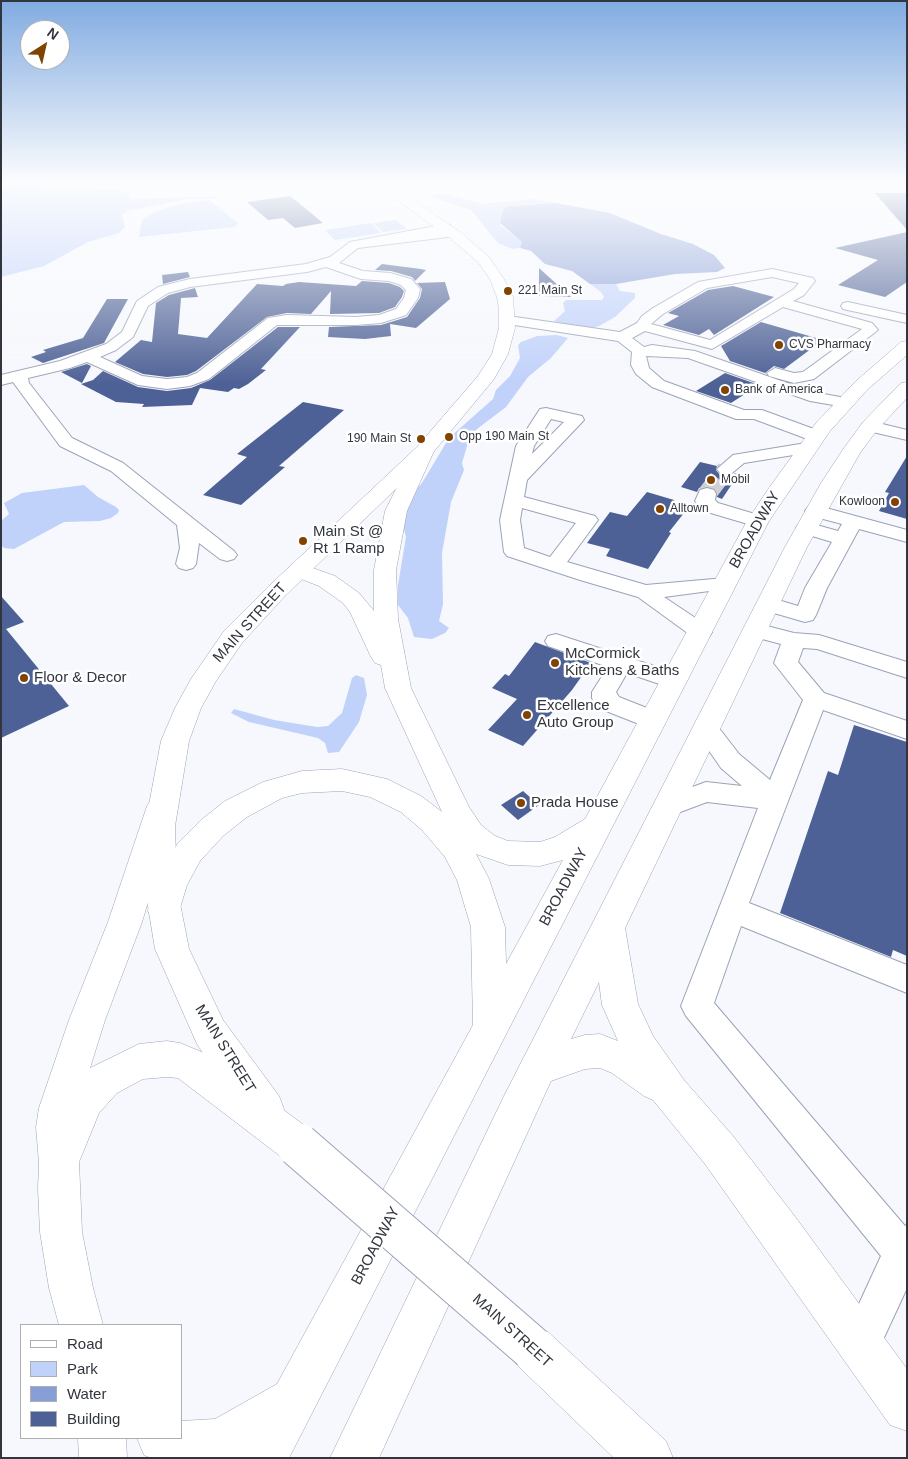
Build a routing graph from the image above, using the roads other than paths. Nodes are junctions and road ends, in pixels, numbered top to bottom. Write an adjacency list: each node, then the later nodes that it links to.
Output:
1 (352, 247): 3 (street)
2 (469, 247): 10 (main road, MAIN STREET)
3 (328, 262): 17 (street); 17 (street)
4 (799, 292): 5 (street); 7 (street); 11 (street)
5 (817, 297)
6 (835, 302): 8 (street)
7 (780, 309): 14 (street); 18 (street); 18 (street)
8 (890, 317): 9 (street); 12 (street)
9 (907, 319)
10 (508, 320): 13 (street); 29 (main road, MAIN STREET)
11 (643, 326): 13 (street); 14 (street)
12 (907, 330)
13 (622, 337): 16 (street)
14 (712, 345): 18 (street)
15 (907, 346): 25 (main road, BROADWAY)
16 (641, 352): 22 (street); 25 (street)
17 (89, 357): 20 (street)
18 (745, 364)
19 (1, 372): 20 (street)
20 (20, 376): 21 (street); 37 (street)
21 (1, 380)
22 (681, 392): 23 (street); 28 (street)
23 (787, 392)
24 (904, 392): 26 (main road)
25 (845, 402): 28 (main road, BROADWAY)
26 (870, 426): 27 (street); 34 (main road)
27 (907, 435)
28 (811, 442): 30 (street); 35 (main road, BROADWAY)
29 (424, 451): 43 (main road, MAIN STREET); 54 (main road)
30 (726, 469)
31 (518, 479): 33 (street)
32 (707, 494): 35 (street)
33 (514, 500): 42 (street); 42 (street)
34 (810, 519): 36 (street); 39 (street); 46 (main road)
35 (758, 521): 44 (main road, BROADWAY)
36 (854, 522): 38 (street); 39 (street)
37 (187, 524): 40 (street); 41 (street)
38 (907, 536)
39 (844, 540): 46 (street)
40 (227, 555)
41 (186, 564)
42 (555, 564): 45 (street)
43 (299, 570): 54 (main road); 60 (main road, MAIN STREET)
44 (725, 584): 45 (street); 48 (main road, BROADWAY)
45 (646, 592): 48 (street)
46 (768, 604): 47 (main road)
47 (756, 630): 49 (street); 57 (main road)
48 (701, 632): 53 (main road, BROADWAY)
49 (794, 640): 52 (street); 55 (street)
50 (556, 641): 51 (street)
51 (622, 663): 53 (street); 56 (street)
52 (907, 670)
53 (674, 681): 56 (main road, BROADWAY)
54 (398, 688): 62 (main road)
55 (815, 699): 58 (street); 59 (street)
56 (653, 720): 62 (main road, BROADWAY)
57 (706, 729): 59 (street); 61 (main road)
58 (907, 730)
59 (775, 800): 61 (street); 63 (street)
60 (162, 806): 64 (main road, MAIN STREET); 71 (main road)
61 (667, 807): 65 (main road)
62 (594, 828): 67 (main road, BROADWAY)
63 (732, 909): 66 (street); 72 (street)
64 (164, 912): 67 (main road); 70 (main road, MAIN STREET)
65 (608, 928): 68 (main road); 69 (main road)
66 (907, 979)
67 (490, 1028): 75 (main road, BROADWAY)
68 (538, 1068): 69 (main road); 81 (main road)
69 (671, 1093): 74 (main road)
70 (298, 1145): 71 (main road); 82 (main road, MAIN STREET, bridge)
71 (59, 1163): 73 (main road)
72 (905, 1249): 74 (street)
73 (82, 1324)
74 (861, 1343): 76 (main road)
75 (293, 1401): 78 (main road); 80 (main road, BROADWAY)
76 (907, 1408)
77 (102, 1439): 79 (main road)
78 (164, 1439)
79 (103, 1458)
80 (263, 1458)
81 (354, 1458)
82 (650, 1458)

